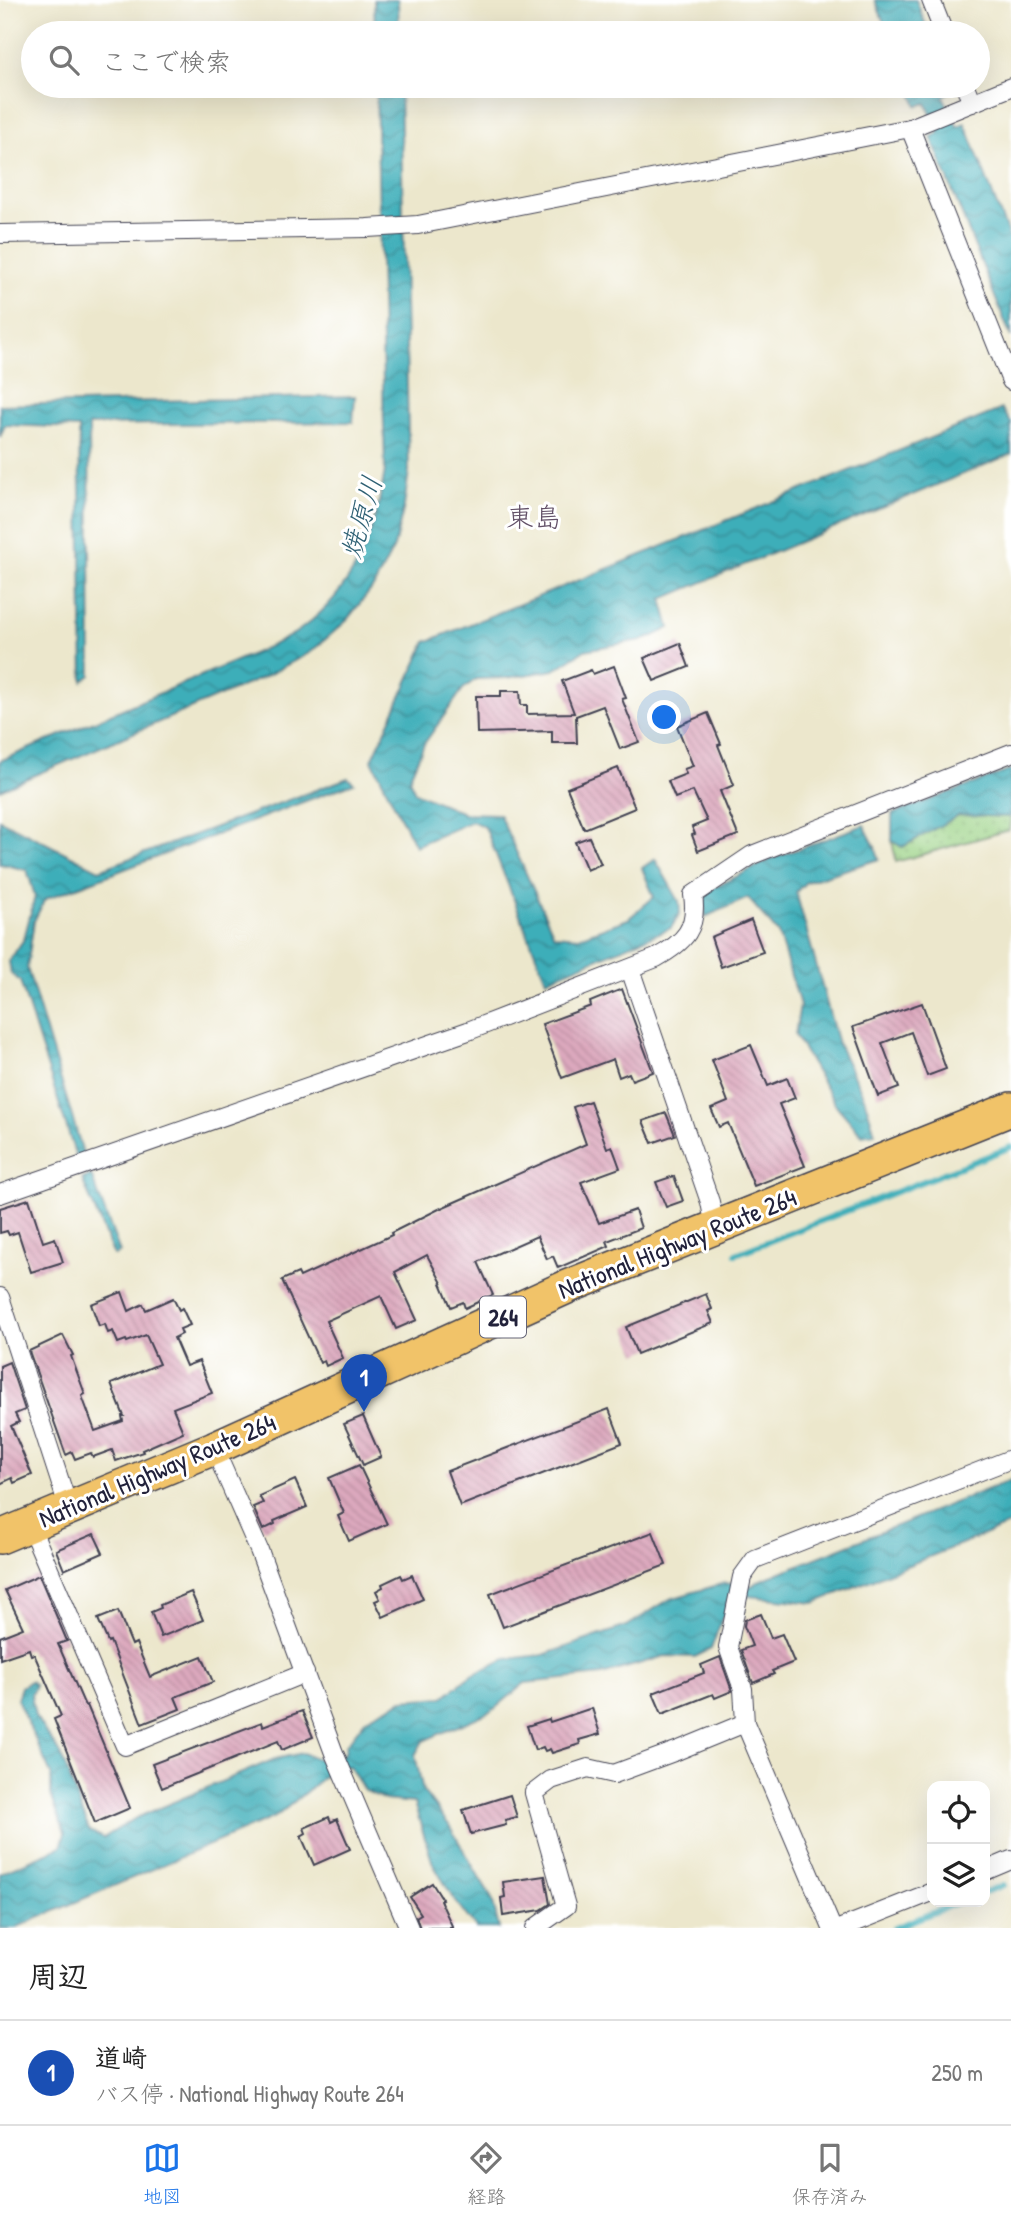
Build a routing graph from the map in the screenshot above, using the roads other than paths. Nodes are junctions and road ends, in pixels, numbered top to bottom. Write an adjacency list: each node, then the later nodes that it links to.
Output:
1 (931, 0): 2 (street)
2 (939, 21)
3 (1011, 87): 4 (street)
4 (990, 95)
5 (964, 98): 7 (street)
6 (983, 98): 7 (street)
7 (963, 106): 8 (street)
8 (918, 125): 9 (street); 10 (street)
9 (0, 234)
10 (1011, 381)
11 (1011, 753): 12 (street)
12 (630, 969): 14 (street); 15 (street)
13 (1011, 1109): 15 (highway, National Highway Route 264 / 264)
14 (0, 1194)
15 (715, 1227): 17 (highway, National Highway Route 264 / 264)
16 (0, 1297): 19 (street)
17 (215, 1448): 19 (highway, National Highway Route 264 / 264); 21 (street)
18 (1011, 1458): 22 (street)
19 (69, 1509): 20 (highway, National Highway Route 264 / 264)
20 (15, 1531): 21 (street)
21 (305, 1673): 26 (street)
22 (746, 1723): 27 (street); 28 (street)
23 (1011, 1860): 24 (street)
24 (990, 1869)
25 (927, 1894): 29 (street)
26 (409, 1928)
27 (535, 1928)
28 (832, 1928)
29 (841, 1928)

